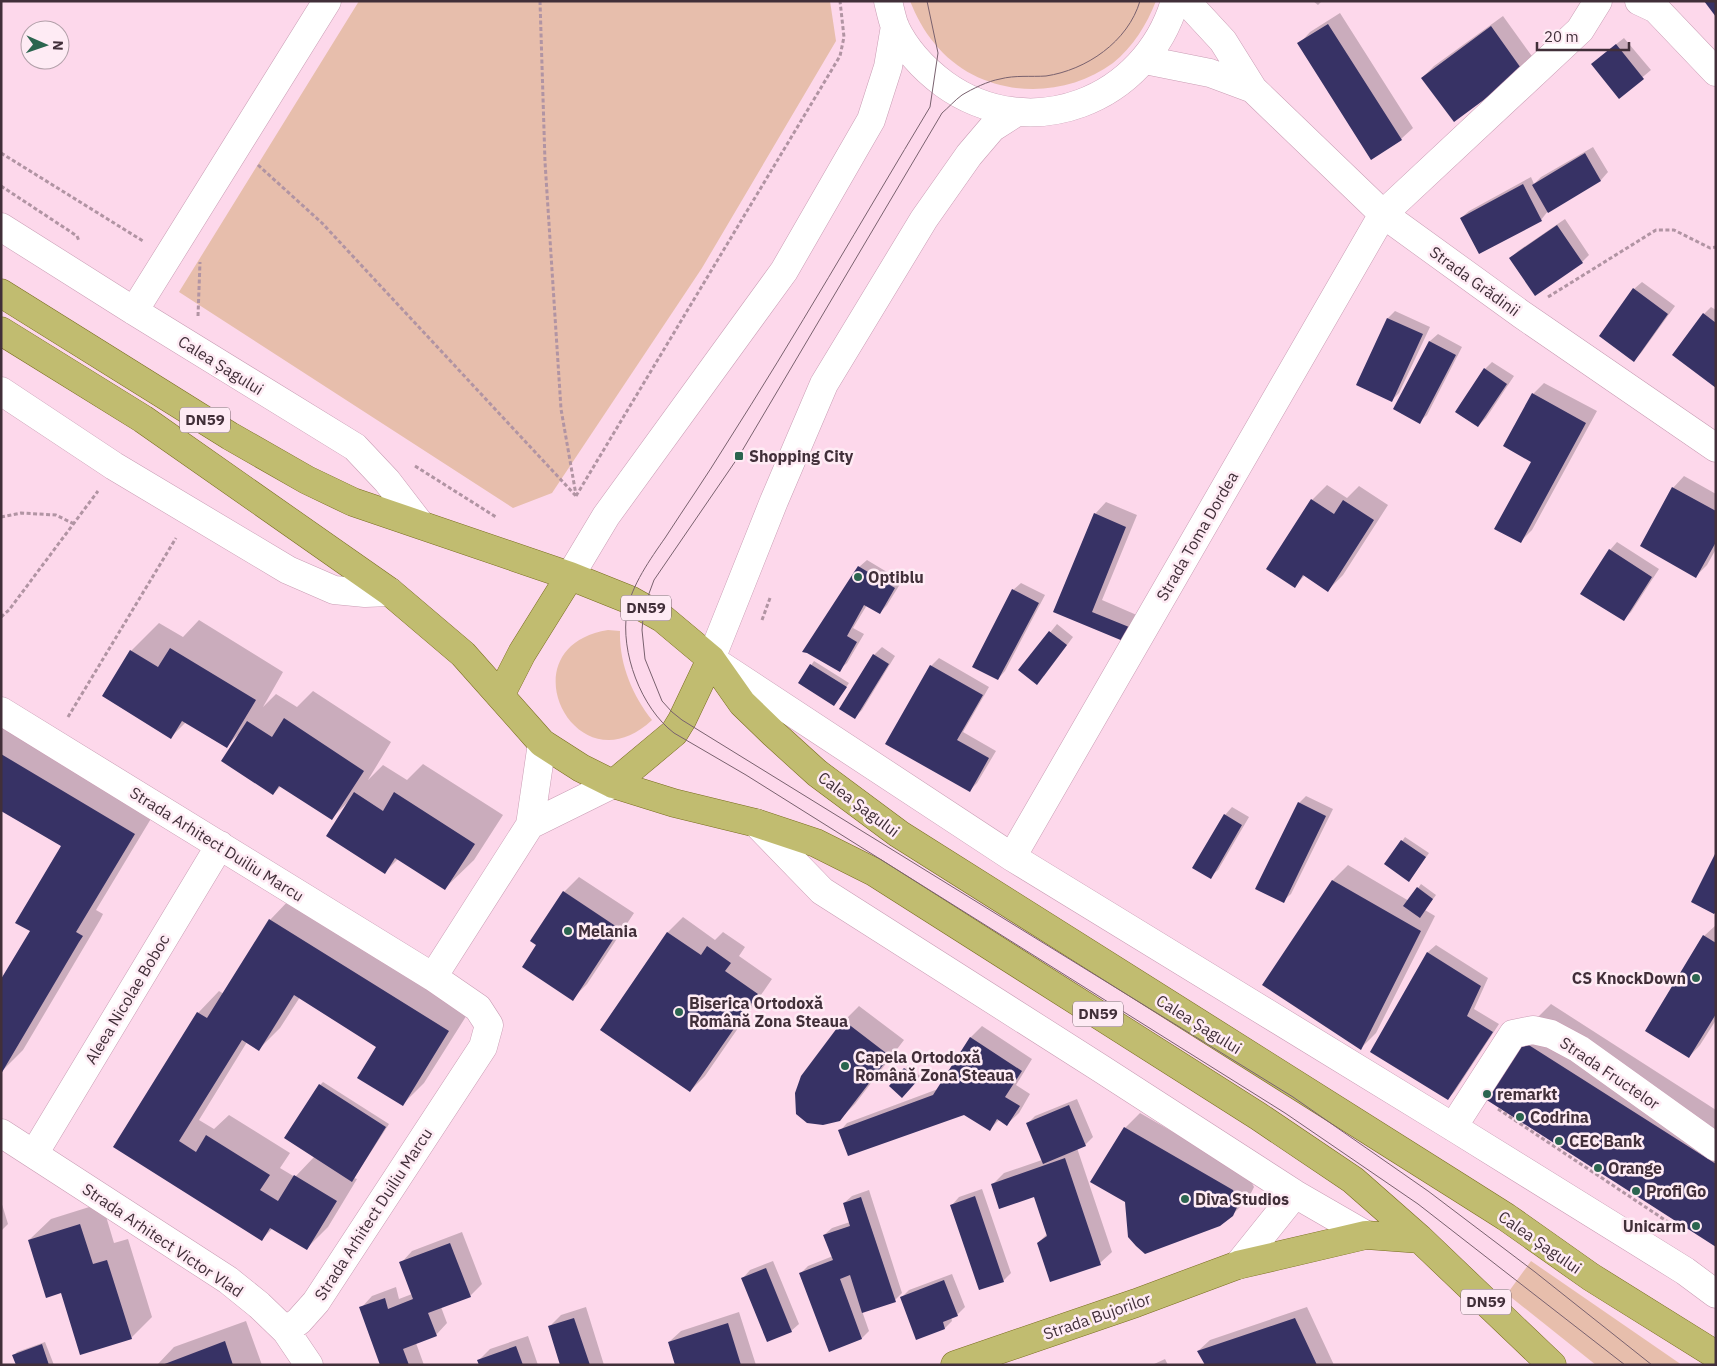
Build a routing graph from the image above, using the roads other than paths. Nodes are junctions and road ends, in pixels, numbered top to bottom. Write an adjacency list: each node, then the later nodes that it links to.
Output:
1 (327, 1): 14 (street)
2 (1175, 1): 7 (street)
3 (1186, 1): 9 (street, Strada Grădinii)
4 (1598, 1): 11 (street, Strada Toma Dordea)
5 (1639, 1): 8 (street)
6 (891, 14): 10 (street); 19 (street)
7 (1145, 60): 9 (street, Strada Grădinii); 10 (street)
8 (1716, 72)
9 (1253, 89): 11 (street, Strada Grădinii)
10 (1017, 112): 21 (street)
11 (1383, 214): 17 (street, Strada Grădinii); 29 (street, Strada Toma Dordea)
12 (1, 227): 14 (street, Calea Șagului)
13 (1, 292): 18 (main road, Calea Șagului / DN59)
14 (134, 311): 18 (street, Calea Șagului)
15 (1, 331): 20 (main road, DN59)
16 (1, 391): 20 (street)
17 (1716, 448)
18 (420, 524): 19 (main road, Calea Șagului / DN59)
19 (570, 576): 21 (main road, Calea Șagului / DN59); 22 (main road)
20 (390, 592): 22 (main road, DN59)
21 (711, 659): 25 (main road); 29 (street, Calea Șagului); 41 (main road, Calea Șagului / DN59)
22 (501, 694): 24 (main road, DN59)
23 (1, 711): 28 (street, Strada Arhitect Duiliu Marcu)
24 (542, 743): 25 (main road, DN59); 27 (street)
25 (614, 784): 26 (main road, DN59); 27 (street)
26 (756, 823): 35 (street); 37 (main road, DN59)
27 (530, 825): 30 (street)
28 (220, 845): 30 (street, Strada Arhitect Duiliu Marcu); 34 (street, Aleea Nicolae Boboc)
29 (1012, 857): 31 (street, Calea Șagului)
30 (433, 977): 40 (street, Strada Arhitect Duiliu Marcu)
31 (1453, 1127): 33 (street, Strada Fructelor); 39 (street, Calea Șagului)
32 (1, 1133): 34 (street, Strada Arhitect Victor Vlad)
33 (1716, 1146)
34 (34, 1154): 40 (street, Strada Arhitect Victor Vlad)
35 (1295, 1194): 36 (street); 38 (street)
36 (1366, 1235): 37 (main road, Strada Bujorilor); 38 (main road, Strada Bujorilor)
37 (1420, 1239): 44 (main road, DN59)
38 (1238, 1265): 43 (main road, Strada Bujorilor)
39 (1716, 1294)
40 (286, 1331): 42 (street, Strada Arhitect Victor Vlad)
41 (1716, 1355)
42 (309, 1365)
43 (956, 1365)
44 (1552, 1365)

